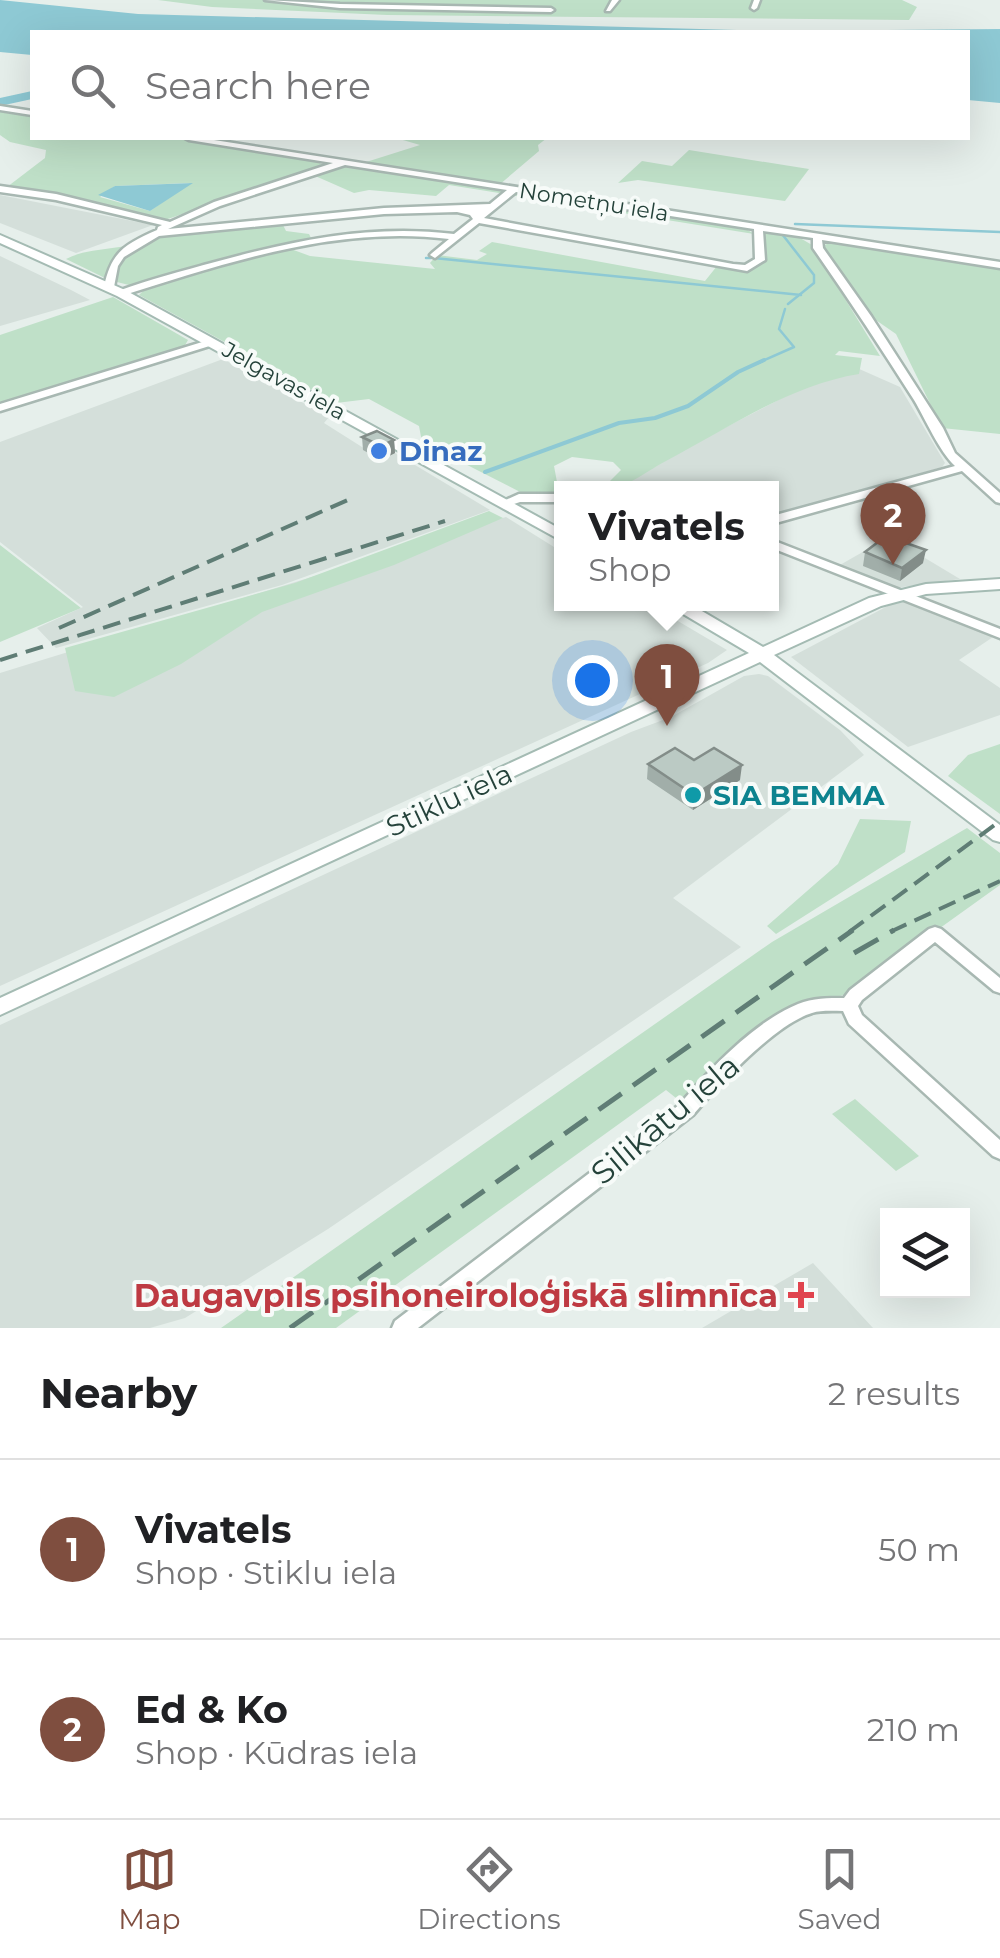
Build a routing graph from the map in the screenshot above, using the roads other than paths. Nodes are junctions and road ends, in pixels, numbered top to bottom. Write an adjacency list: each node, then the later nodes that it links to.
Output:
1 (268, 0): 3 (street)
2 (616, 0): 4 (street)
3 (552, 10)
4 (608, 10)
5 (0, 108): 6 (street)
6 (30, 113)
7 (202, 140): 8 (street, Nometņu iela)
8 (344, 162): 10 (street, Nometņu iela); 14 (street)
9 (0, 189): 14 (street)
10 (514, 189): 11 (street); 15 (street, Nometņu iela)
11 (492, 207): 12 (street); 13 (street)
12 (457, 209): 13 (street); 16 (street)
13 (478, 220): 15 (street); 18 (street)
14 (168, 224): 16 (street)
15 (758, 227): 17 (street, Nometņu iela)
16 (156, 233): 22 (street)
17 (818, 236): 21 (street, Nometņu iela); 25 (street)
18 (455, 238): 20 (street); 22 (street)
19 (0, 239): 22 (street, Jelgavas iela)
20 (436, 255)
21 (1000, 265)
22 (115, 290): 23 (street, Jelgavas iela)
23 (212, 342): 24 (street); 28 (street, Jelgavas iela)
24 (0, 408)
25 (962, 468): 27 (street); 29 (street)
26 (554, 498): 28 (street)
27 (1000, 499)
28 (505, 503): 30 (street, Jelgavas iela)
29 (779, 518)
30 (554, 531)
31 (779, 547): 33 (street)
32 (1000, 584): 33 (street, Stiklu iela)
33 (898, 594): 35 (street); 36 (street, Stiklu iela)
34 (691, 611): 36 (street)
35 (1000, 634)
36 (762, 654): 37 (street); 40 (street, Stiklu iela)
37 (1000, 835)
38 (1000, 986): 39 (street)
39 (849, 1005): 41 (street); 42 (street, Silikātu iela)
40 (0, 1006)
41 (1000, 1151)
42 (402, 1328)

